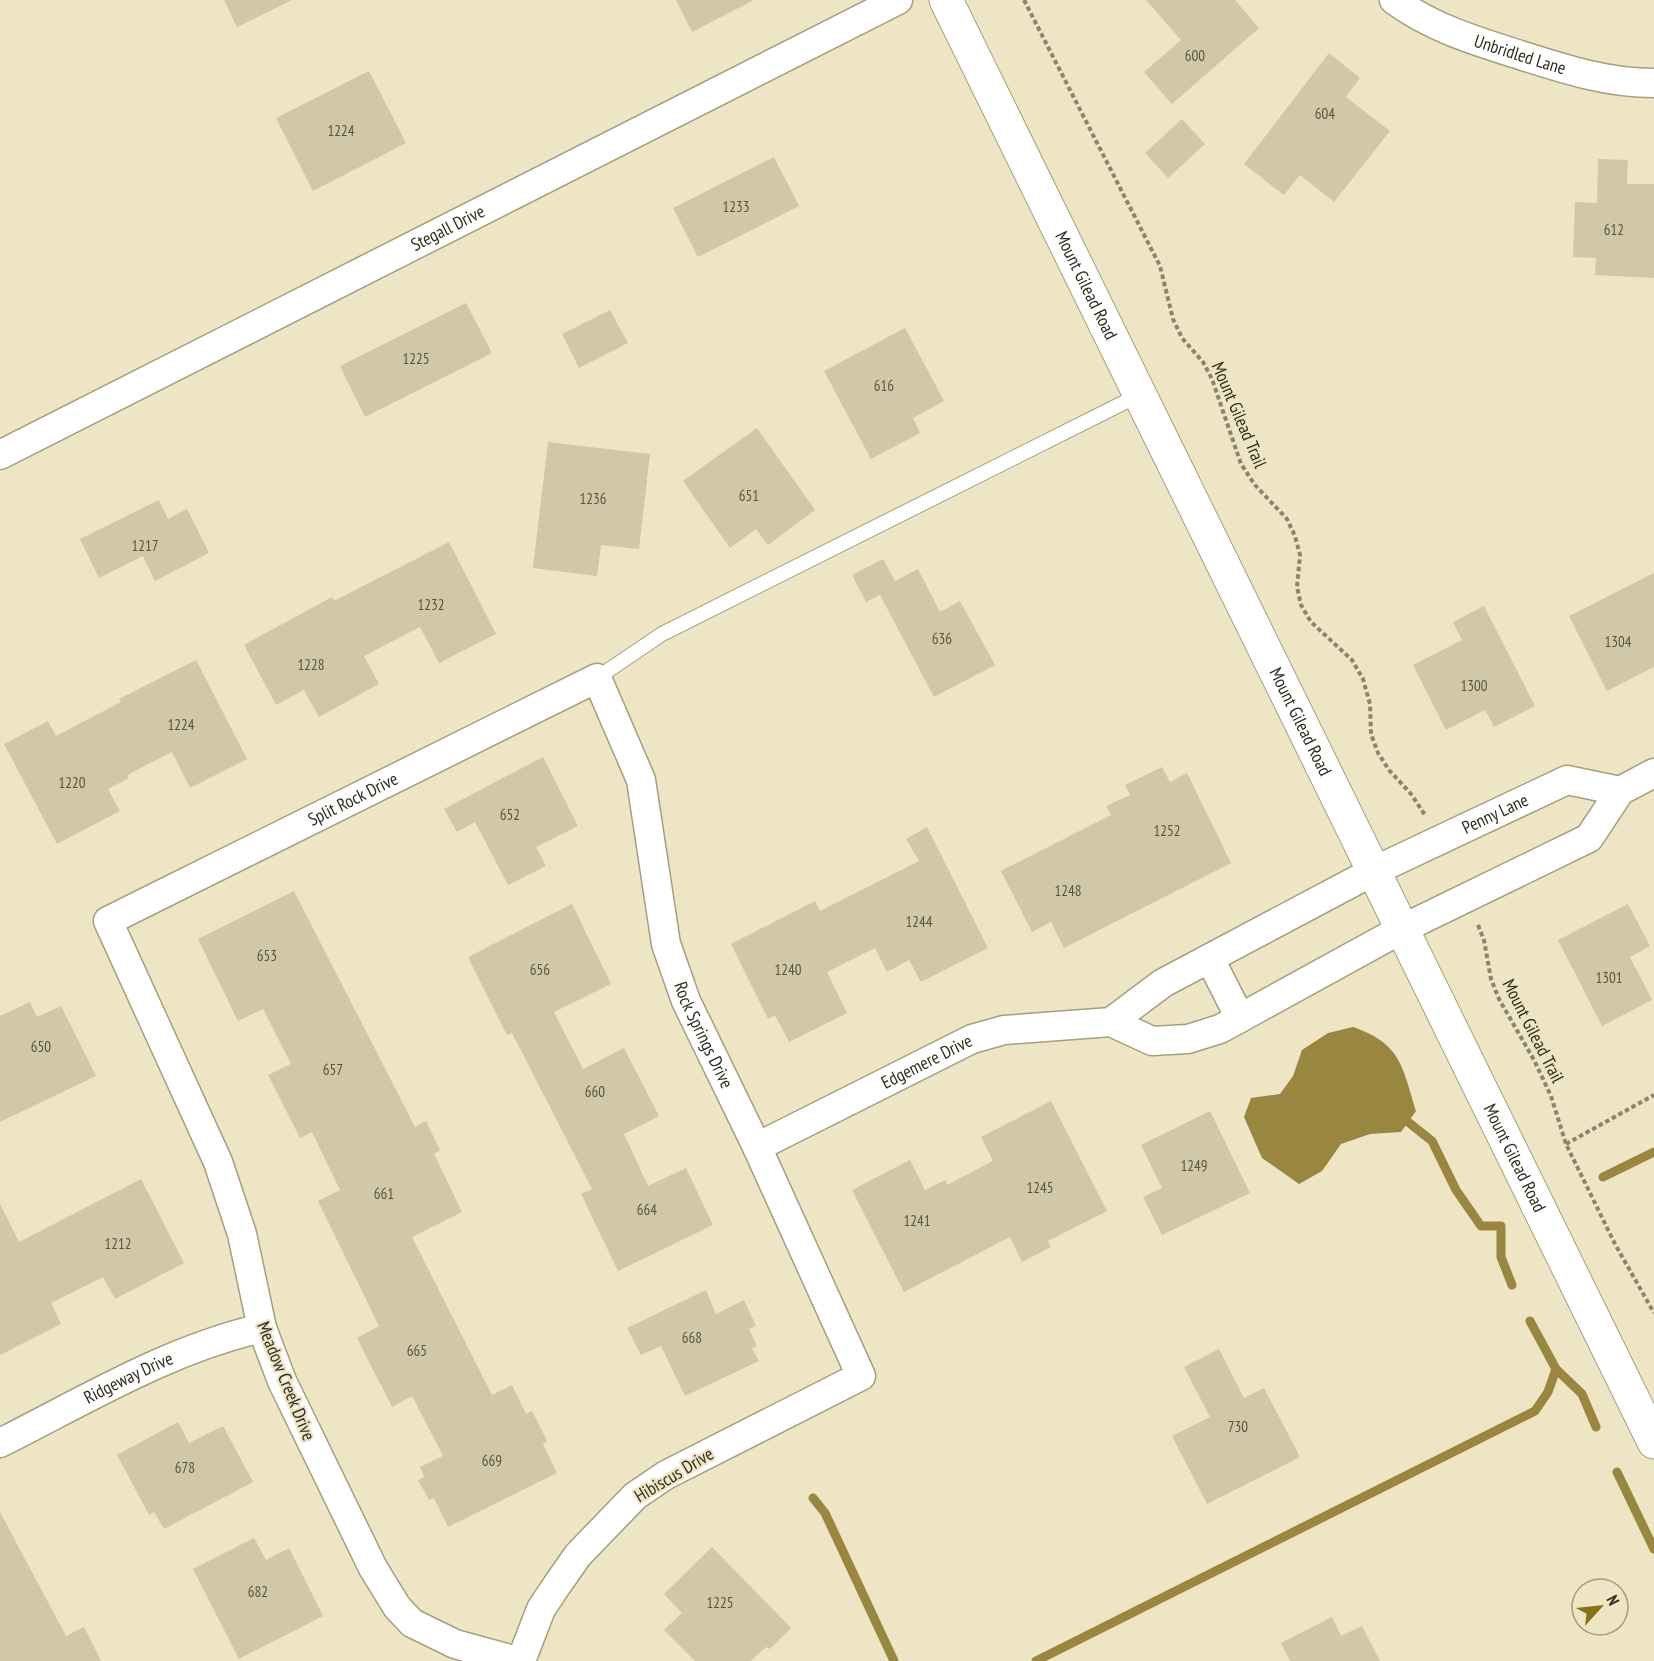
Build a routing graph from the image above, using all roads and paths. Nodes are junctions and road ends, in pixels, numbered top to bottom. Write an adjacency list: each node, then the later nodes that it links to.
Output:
1 (898, 0): 7 (street, Stegall Drive)
2 (946, 0): 6 (street, Mount Gilead Road)
3 (1024, 0): 11 (path, Mount Gilead Trail)
4 (1394, 0): 5 (street, Unbridled Lane)
5 (1654, 83)
6 (1139, 396): 8 (lane); 12 (street, Mount Gilead Road)
7 (0, 455)
8 (597, 678): 14 (street, Split Rock Drive); 21 (street, Rock Springs Drive)
9 (1654, 773): 10 (street)
10 (1620, 791): 11 (street, Penny Lane); 13 (street)
11 (1438, 841): 12 (street, Penny Lane)
12 (1374, 871): 15 (street, Mount Gilead Road); 16 (street)
13 (1466, 897): 15 (street); 20 (path, Mount Gilead Trail)
14 (108, 921): 23 (street, Meadow Creek Drive)
15 (1402, 929): 17 (street, Edgemere Drive); 25 (street, Mount Gilead Road)
16 (1210, 959): 17 (street); 18 (street)
17 (1240, 1018): 18 (street, Edgemere Drive)
18 (1111, 1022): 21 (street, Edgemere Drive)
19 (1654, 1095): 20 (path)
20 (1566, 1144): 22 (path, Mount Gilead Trail)
21 (757, 1147): 24 (street, Rock Springs Drive)
22 (1654, 1312)
23 (262, 1328): 26 (street, Ridgeway Drive); 27 (street, Meadow Creek Drive)
24 (861, 1376): 27 (street, Hibiscus Drive)
25 (1654, 1442)
26 (0, 1443)
27 (519, 1661)

